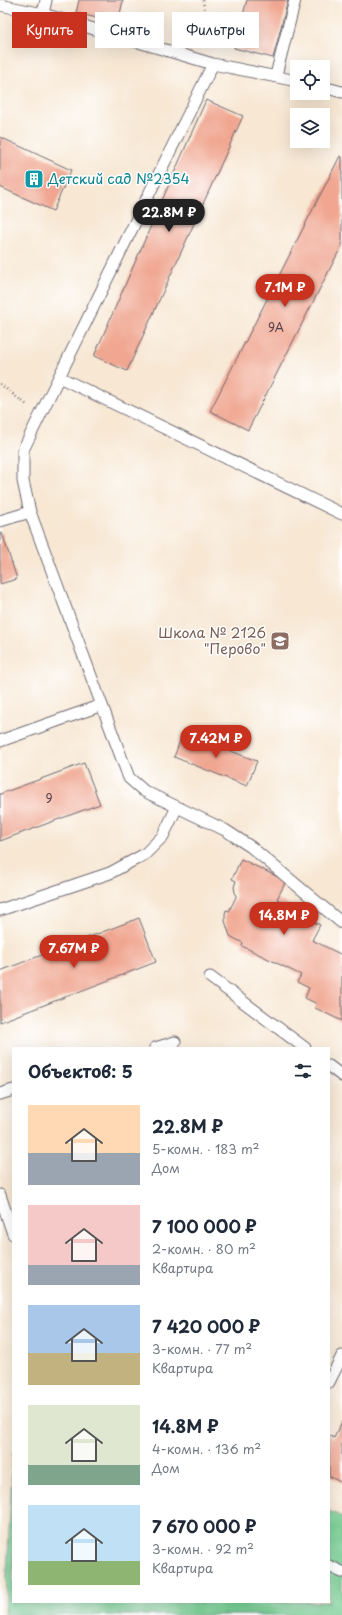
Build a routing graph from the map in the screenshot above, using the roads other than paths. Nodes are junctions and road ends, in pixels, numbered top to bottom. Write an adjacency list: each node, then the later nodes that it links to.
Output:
1 (46, 0): 5 (lane)
2 (295, 0): 8 (lane)
3 (0, 5): 4 (lane)
4 (33, 12)
5 (43, 12)
6 (87, 27): 7 (lane)
7 (213, 64): 8 (lane); 12 (lane)
8 (276, 76): 9 (lane)
9 (290, 79)
10 (330, 89): 11 (lane)
11 (342, 92)
12 (59, 377): 13 (lane); 14 (lane)
13 (30, 512): 15 (lane); 16 (lane)
14 (342, 514)
15 (0, 521)
16 (102, 705): 17 (lane); 18 (lane)
17 (0, 741)
18 (177, 807): 19 (lane); 20 (lane)
19 (0, 910)
20 (342, 923)
21 (210, 977): 24 (lane)
22 (175, 1042): 23 (lane)
23 (158, 1047)
24 (304, 1047)
25 (330, 1067): 26 (lane)
26 (342, 1076)
27 (12, 1090): 28 (lane)
28 (0, 1094)
29 (0, 1195): 30 (lane)
30 (12, 1231)
31 (342, 1356): 32 (lane)
32 (330, 1380)
33 (330, 1566): 34 (lane)
34 (342, 1572)

